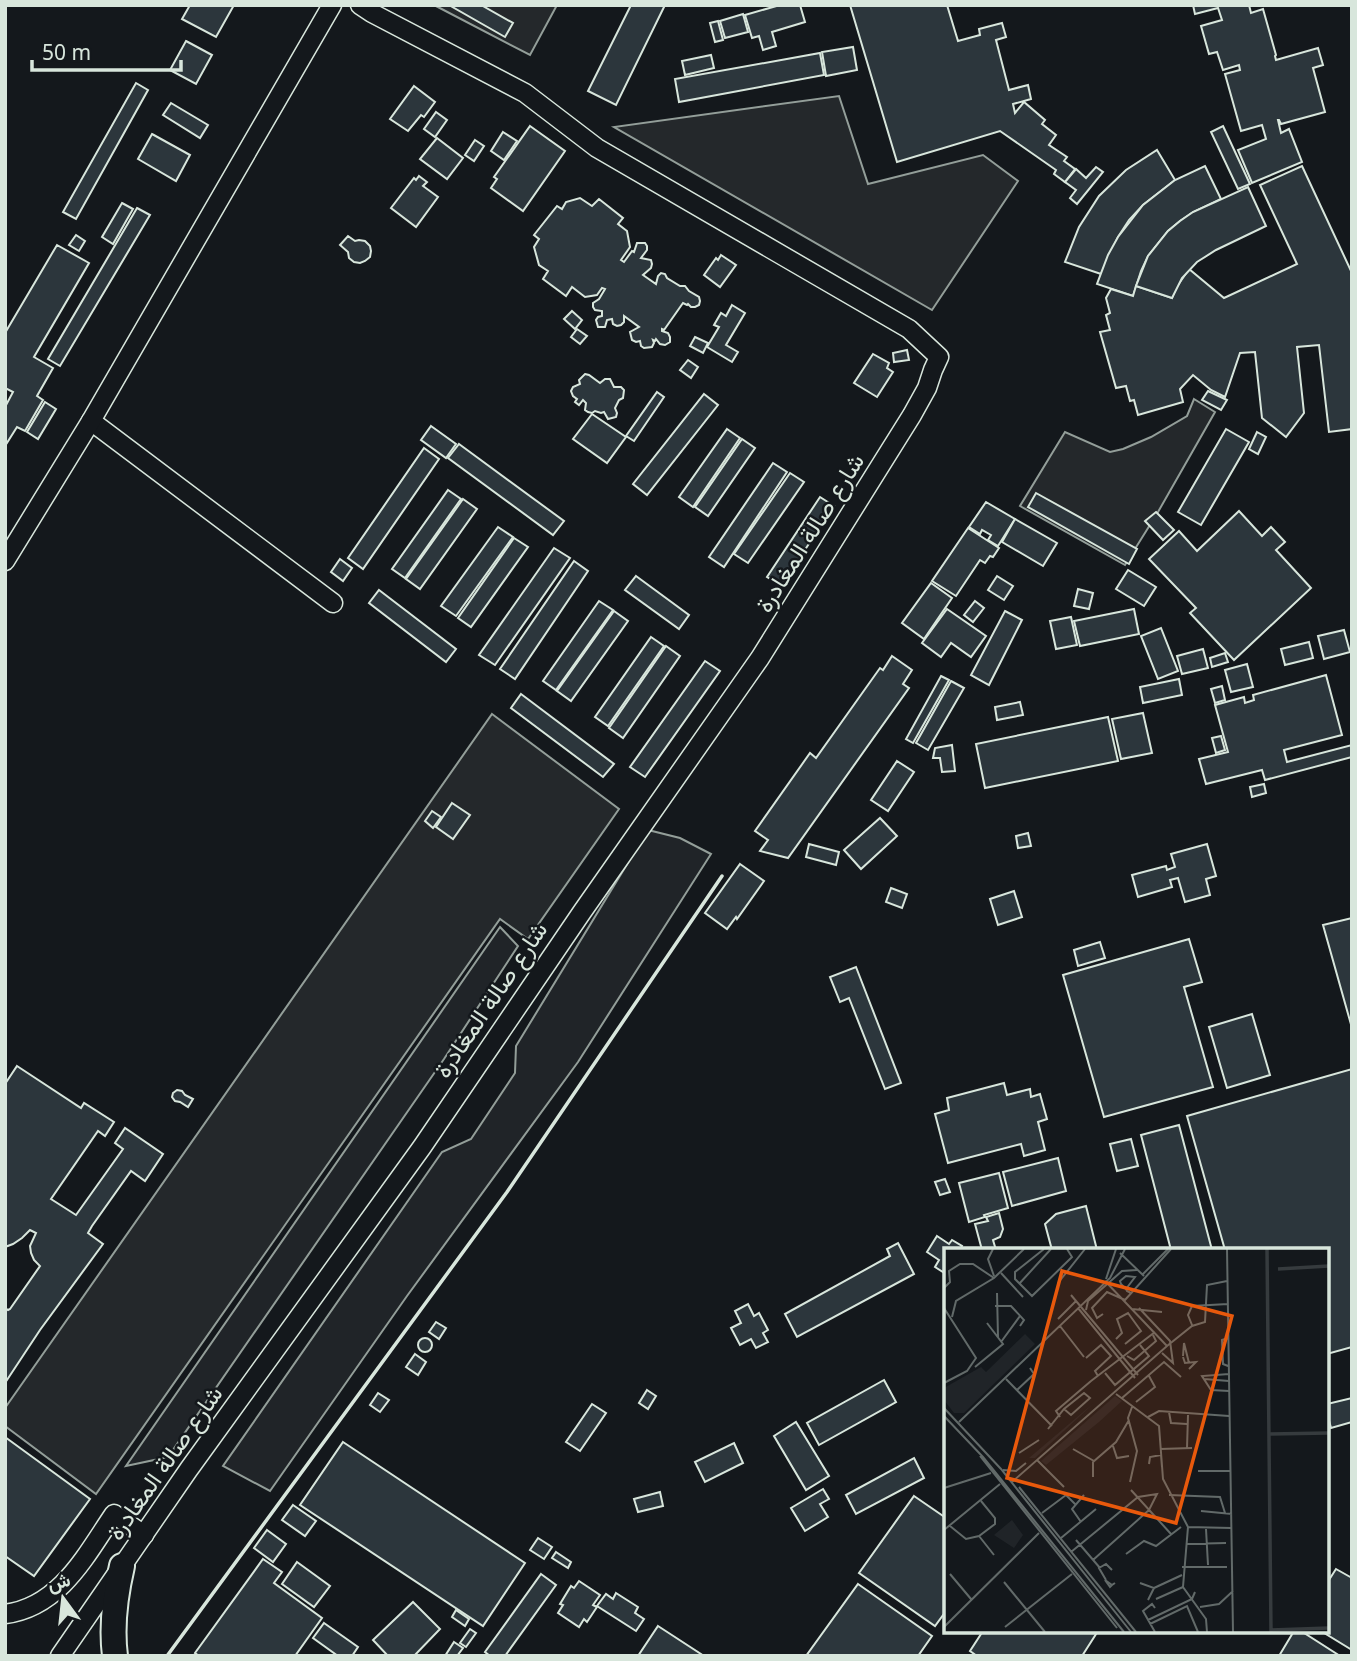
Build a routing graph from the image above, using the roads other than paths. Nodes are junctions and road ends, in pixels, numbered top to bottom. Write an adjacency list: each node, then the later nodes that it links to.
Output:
1 (332, 5): 3 (street)
2 (360, 5): 6 (street, شارع صالة المغادرة)
3 (91, 421): 4 (street); 5 (street)
4 (5, 561)
5 (333, 603)
6 (144, 1535): 7 (street, شارع صالة المغادرة); 8 (street)
7 (122, 1566): 9 (street, شارع صالة المغادرة); 10 (street)
8 (5, 1614)
9 (60, 1656)
10 (115, 1656)

